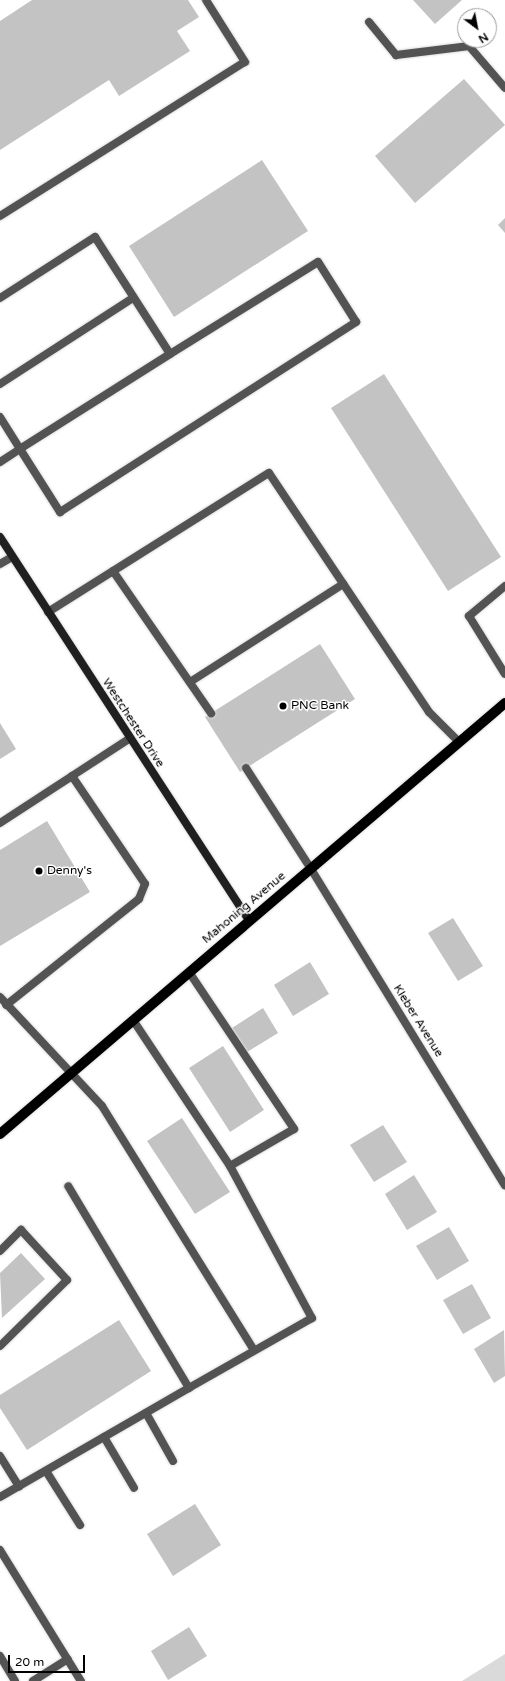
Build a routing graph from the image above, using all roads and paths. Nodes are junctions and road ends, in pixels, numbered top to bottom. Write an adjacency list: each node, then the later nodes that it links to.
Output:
1 (206, 0): 4 (street)
2 (369, 22): 3 (street)
3 (505, 88)
4 (0, 216)
5 (0, 298): 6 (street)
6 (133, 298): 7 (street); 8 (street)
7 (170, 354): 10 (street); 10 (street)
8 (0, 384)
9 (0, 417): 10 (street)
10 (20, 449): 11 (street)
11 (0, 462)
12 (0, 537): 13 (street, Westchester Drive)
13 (12, 556): 14 (street); 18 (street, Westchester Drive)
14 (0, 564)
15 (113, 570): 16 (street); 18 (street); 20 (street)
16 (342, 584): 20 (street); 24 (street)
17 (505, 586): 19 (street)
18 (48, 612): 23 (street, Westchester Drive)
19 (505, 674)
20 (190, 682): 22 (street)
21 (505, 703): 24 (main road, Mahoning Avenue)
22 (211, 713)
23 (129, 739): 26 (street); 29 (street, Westchester Drive)
24 (460, 742): 28 (main road, Mahoning Avenue)
25 (246, 768): 28 (street, Kleber Avenue)
26 (72, 776): 27 (street); 32 (street)
27 (0, 823)
28 (311, 868): 29 (main road, Mahoning Avenue); 37 (street, Kleber Avenue)
29 (249, 921): 30 (main road, Mahoning Avenue)
30 (189, 972): 33 (main road, Mahoning Avenue); 36 (street)
31 (0, 997): 32 (street)
32 (6, 1005): 34 (street)
33 (133, 1020): 34 (main road, Mahoning Avenue); 36 (street)
34 (72, 1072): 35 (main road, Mahoning Avenue); 41 (street)
35 (0, 1134)
36 (230, 1166): 41 (street)
37 (505, 1185)
38 (68, 1186): 42 (street)
39 (0, 1251): 40 (street)
40 (0, 1346)
41 (254, 1350): 42 (street)
42 (189, 1388): 43 (street)
43 (146, 1412): 44 (street); 46 (street)
44 (104, 1436): 47 (street); 49 (street)
45 (0, 1456): 48 (street)
46 (173, 1461)
47 (46, 1471): 48 (street); 51 (street)
48 (19, 1486): 50 (street)
49 (134, 1488)
50 (0, 1497)
51 (80, 1525)
52 (0, 1550): 54 (street)
53 (0, 1656): 55 (street)
54 (68, 1659): 56 (street); 57 (street)
55 (15, 1681)
56 (33, 1681)
57 (81, 1681)

